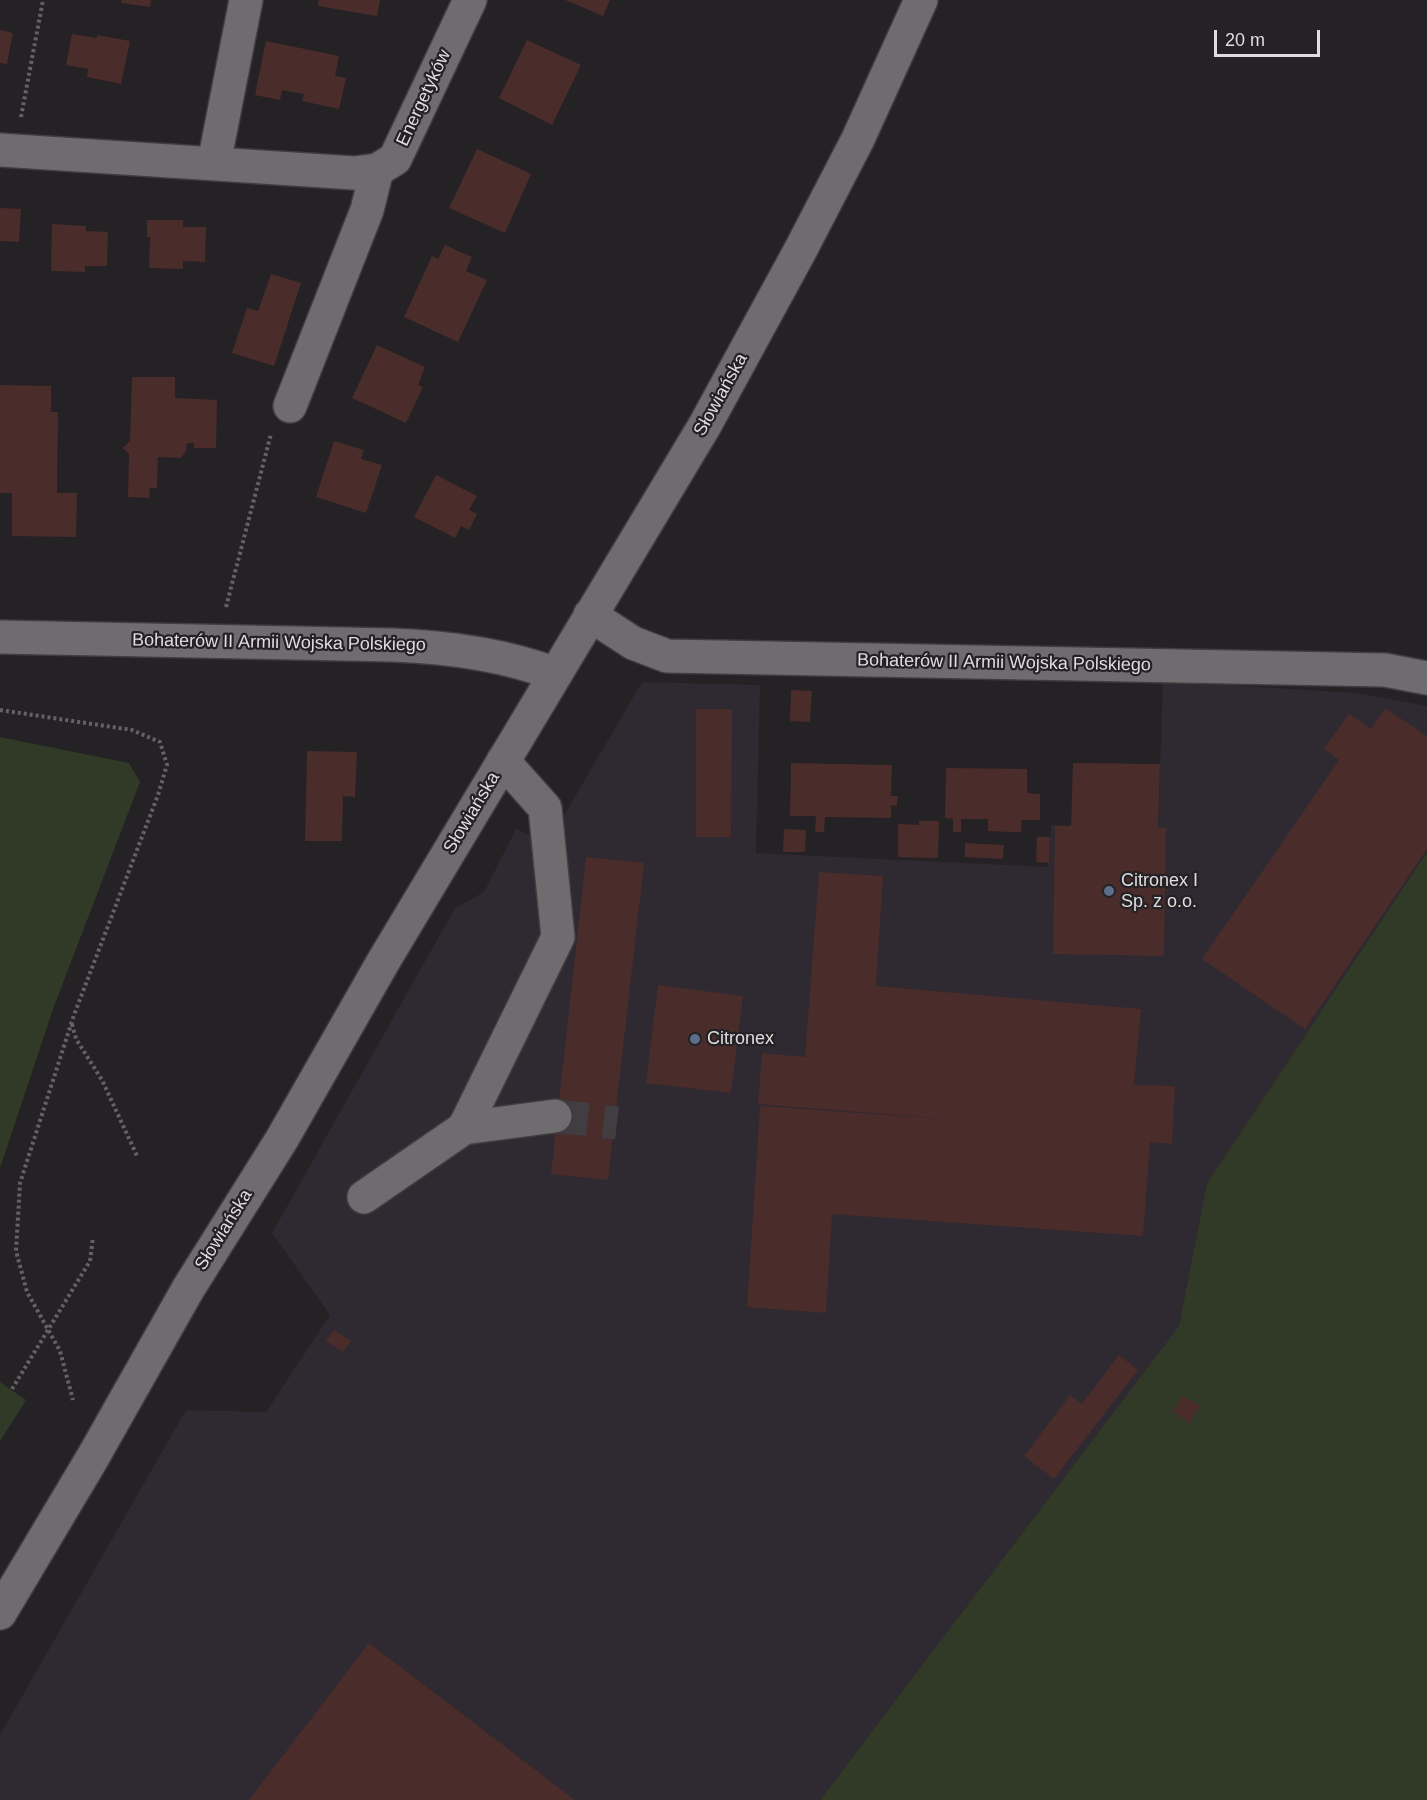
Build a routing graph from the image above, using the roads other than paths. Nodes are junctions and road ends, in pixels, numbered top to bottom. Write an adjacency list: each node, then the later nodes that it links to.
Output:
1 (246, 0): 5 (street)
2 (470, 0): 6 (street, Energetyków)
3 (921, 0): 8 (street, Słowiańska)
4 (7, 150): 5 (street)
5 (214, 163): 6 (street)
6 (377, 170): 7 (street)
7 (290, 406)
8 (590, 615): 10 (street, Słowiańska); 11 (street, Bohaterów II Armii Wojska Polskiego)
9 (0, 637): 10 (street, Bohaterów II Armii Wojska Polskiego)
10 (555, 674): 12 (street, Słowiańska)
11 (1427, 678)
12 (503, 761): 14 (street); 16 (street, Słowiańska)
13 (555, 1116): 14 (street)
14 (464, 1128): 15 (street)
15 (364, 1197)
16 (0, 1613)

